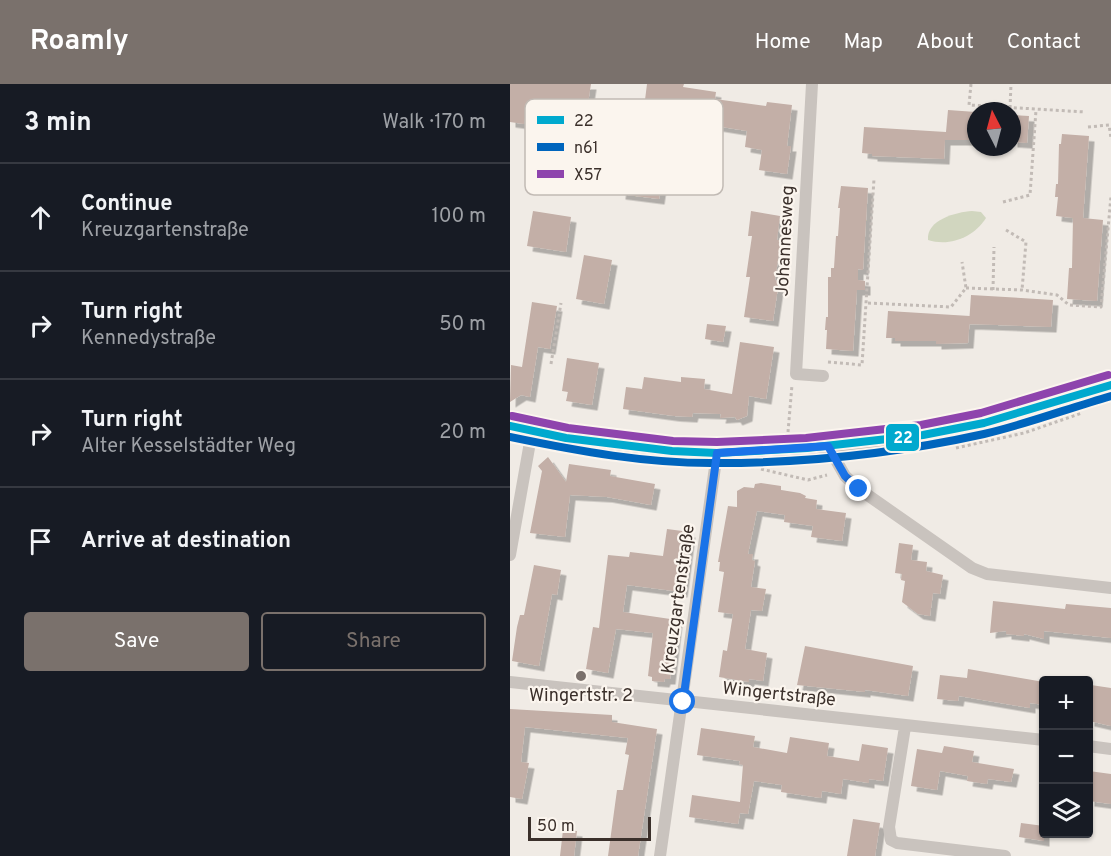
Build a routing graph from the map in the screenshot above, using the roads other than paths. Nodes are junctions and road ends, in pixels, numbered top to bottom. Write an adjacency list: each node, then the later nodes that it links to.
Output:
1 (812, 84): 2 (street, Johannesweg)
2 (823, 376)
3 (1111, 385): 6 (main road)
4 (510, 426): 5 (main road)
5 (532, 431): 7 (main road); 8 (street)
6 (828, 446): 7 (main road); 9 (street)
7 (717, 453): 11 (street, Kreuzgartenstraße)
8 (510, 555)
9 (1111, 588)
10 (510, 682): 11 (street, Wingertstraße)
11 (683, 702): 12 (street, Wingertstraße); 16 (street, Kreuzgartenstraße)
12 (905, 727): 13 (street, Wingertstraße); 17 (street)
13 (1039, 740)
14 (1093, 747): 15 (street)
15 (1111, 749)
16 (660, 856)
17 (1005, 856)

